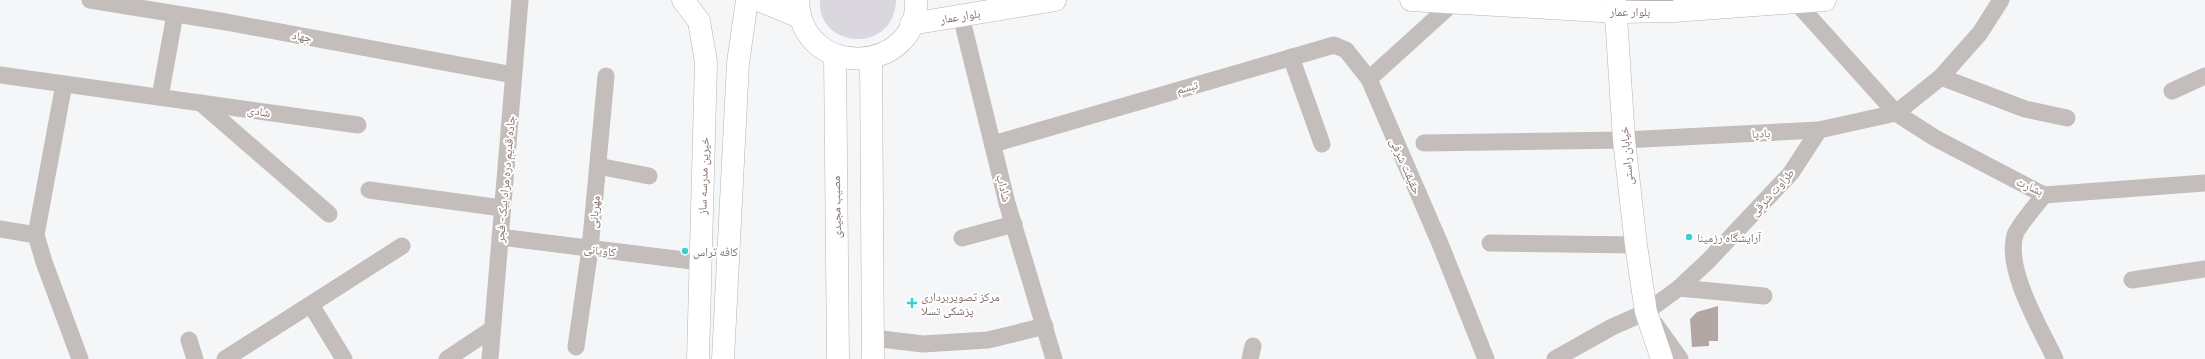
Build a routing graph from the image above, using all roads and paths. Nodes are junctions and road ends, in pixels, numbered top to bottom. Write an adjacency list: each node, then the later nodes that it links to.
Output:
1 (90, 0): 15 (street, جهاد)
2 (520, 0): 24 (street, جاده قدیم دره مراد بیک- فجر)
3 (683, 0): 21 (main road, خیرین مدرسه ساز)
4 (747, 0): 22 (main road)
5 (758, 0): 14 (main road)
6 (916, 0): 17 (main road)
7 (1055, 0): 16 (main road, بلوار عمار)
8 (1411, 0): 11 (main road, بلوار عمار)
9 (1825, 0): 12 (main road, بلوار عمار)
10 (2001, 0): 27 (street)
11 (1454, 2): 13 (main road, بلوار عمار); 28 (street)
12 (1796, 2): 13 (main road, بلوار عمار); 33 (street, بشارت)
13 (1616, 6): 37 (main road, خیابان راستی)
14 (799, 8): 18 (main road)
15 (175, 14): 24 (street, جهاد); 31 (street)
16 (961, 16): 17 (main road, بلوار عمار); 39 (street, شاداب)
17 (912, 24): 20 (main road)
18 (835, 55): 20 (main road); 77 (main road, مصیب مجیدی)
19 (1291, 57): 28 (street, تبسم); 39 (street, تبسم); 40 (street)
20 (871, 58): 68 (main road)
21 (706, 62): 22 (main road); 57 (main road, خیرین مدرسه ساز)
22 (738, 63): 76 (main road)
23 (0, 74): 29 (street, شادی)
24 (513, 75): 46 (street, جاده قدیم دره مراد بیک- فجر)
25 (606, 76): 41 (street, مهربانی)
26 (2205, 76): 30 (street)
27 (1941, 77): 33 (street); 34 (street)
28 (1369, 79): 79 (street, حقیقت شرفی)
29 (64, 84): 31 (street, شادی); 50 (street)
30 (2172, 91)
31 (160, 97): 32 (street, شادی)
32 (201, 103): 35 (street, شادی); 47 (street)
33 (1896, 113): 36 (street, بادپا); 45 (street, بشارت)
34 (2067, 118)
35 (358, 125)
36 (1819, 130): 37 (street, بادپا); 60 (street, طراوت شرقی)
37 (1624, 140): 38 (street, بادپا); 54 (main road, خیابان راستی)
38 (1424, 143)
39 (993, 144): 48 (street, شاداب)
40 (1322, 144)
41 (598, 166): 42 (street); 56 (street, مهربانی)
42 (649, 176)
43 (2205, 183): 45 (street, بشارت)
44 (370, 190): 46 (street)
45 (2044, 195): 84 (street)
46 (502, 208): 51 (street, جاده قدیم دره مراد بیک- فجر)
47 (329, 214)
48 (1014, 224): 52 (street); 64 (street, شاداب)
49 (0, 228): 50 (street)
50 (36, 235): 69 (street)
51 (500, 237): 56 (street, کاویانی); 65 (street, جاده قدیم دره مراد بیک- فجر)
52 (962, 238)
53 (1490, 243): 54 (street)
54 (1636, 245): 63 (main road, خیابان راستی)
55 (402, 246): 62 (street)
56 (590, 249): 57 (street, کاویانی); 67 (street, مهربانی)
57 (700, 262): 75 (main road, خیرین مدرسه ساز)
58 (2205, 270): 59 (street)
59 (2132, 280)
60 (1679, 288): 61 (street); 63 (street, طراوت شرقی)
61 (1764, 296)
62 (312, 305): 71 (street); 72 (street)
63 (1646, 312): 80 (street, طراوت شرقی); 81 (main road); 82 (main road); 83 (street)
64 (1045, 326): 68 (street); 78 (street, شاداب)
65 (492, 329): 73 (street); 74 (street, جاده قدیم دره مراد بیک- فجر)
66 (189, 340): 70 (street)
67 (576, 347)
68 (873, 348)
69 (80, 359)
70 (194, 359)
71 (225, 359)
72 (344, 359)
73 (447, 359)
74 (490, 359)
75 (698, 359)
76 (723, 359)
77 (838, 359)
78 (1054, 359)
79 (1486, 359)
80 (1555, 359)
81 (1646, 359)
82 (1662, 359)
83 (1680, 359)
84 (2055, 359)

